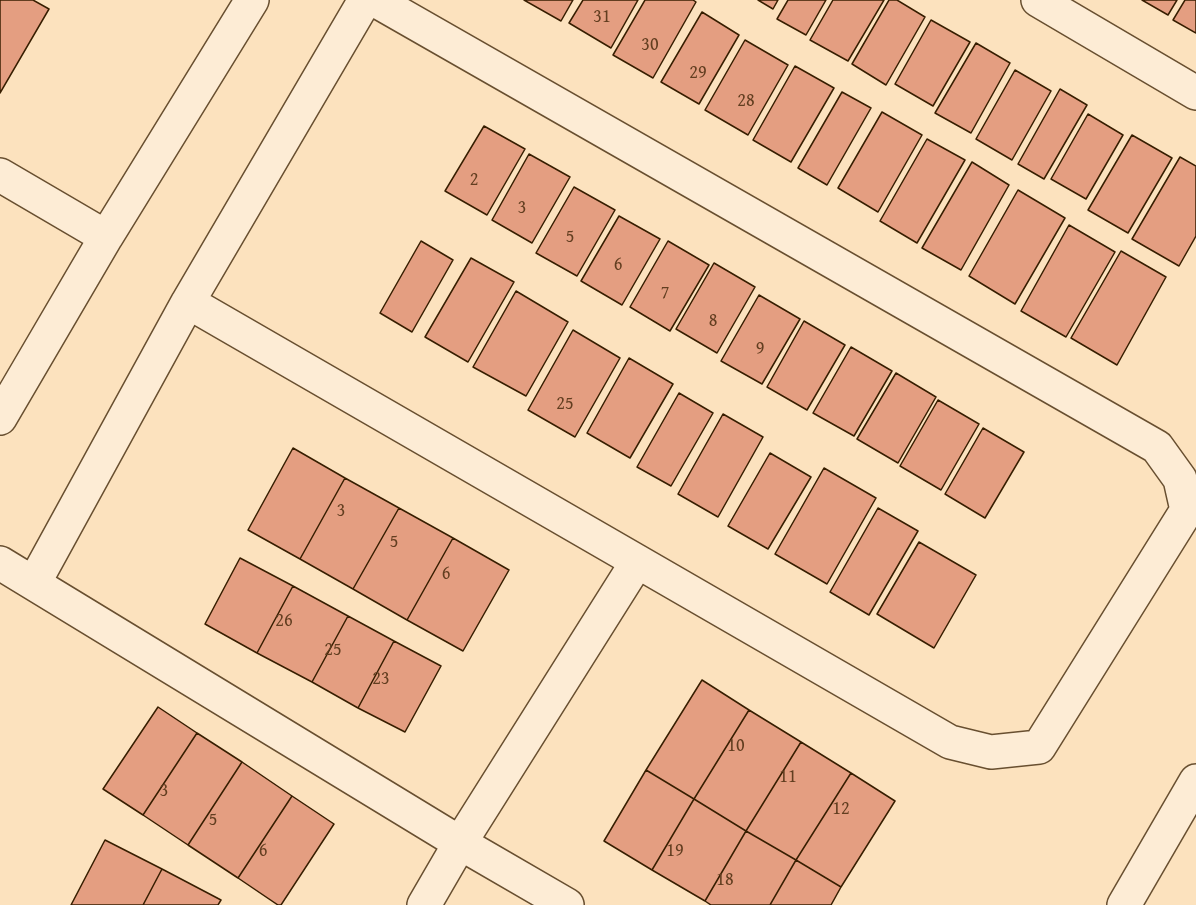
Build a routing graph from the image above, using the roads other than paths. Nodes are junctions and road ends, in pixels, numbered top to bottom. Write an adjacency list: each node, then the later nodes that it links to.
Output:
1 (252, 0): 7 (street)
2 (365, 0): 8 (street)
3 (375, 0): 10 (street)
4 (1038, 0): 5 (street)
5 (1196, 93)
6 (0, 175): 7 (street)
7 (106, 237): 9 (street)
8 (188, 302): 10 (street); 12 (street)
9 (0, 418)
10 (637, 561): 14 (street)
11 (0, 562): 12 (street)
12 (34, 583): 14 (street)
13 (1196, 781): 17 (street)
14 (460, 843): 15 (street); 16 (street)
15 (424, 905)
16 (567, 905)
17 (1124, 905)

